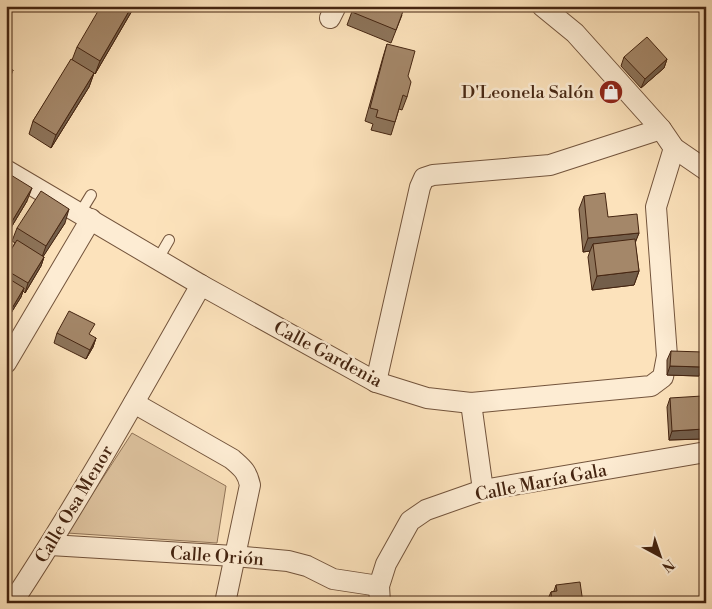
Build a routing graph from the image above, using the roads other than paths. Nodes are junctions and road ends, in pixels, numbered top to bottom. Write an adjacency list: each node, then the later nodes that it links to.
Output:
1 (542, 6): 2 (street)
2 (661, 130): 3 (street); 12 (street)
3 (674, 148): 5 (street); 14 (street, Calle Gardenia)
4 (6, 170): 7 (street, Calle Gardenia)
5 (706, 170)
6 (91, 195): 7 (lane)
7 (85, 216): 9 (street, Calle Gardenia); 11 (street)
8 (169, 240): 9 (lane)
9 (158, 259): 10 (street, Calle Gardenia)
10 (202, 285): 12 (street, Calle Gardenia); 13 (street, Calle Osa Menor)
11 (6, 364)
12 (376, 382): 14 (street, Calle Gardenia)
13 (134, 403): 17 (street, Calle Osa Menor); 18 (street)
14 (471, 403): 16 (street)
15 (706, 452): 16 (street, Calle María Gala)
16 (483, 490): 19 (street, Calle María Gala)
17 (50, 545): 18 (street, Calle Orión); 20 (street, Calle Osa Menor)
18 (234, 556): 19 (street, Calle Orión); 21 (street)
19 (380, 594)
20 (12, 603)
21 (225, 603)

